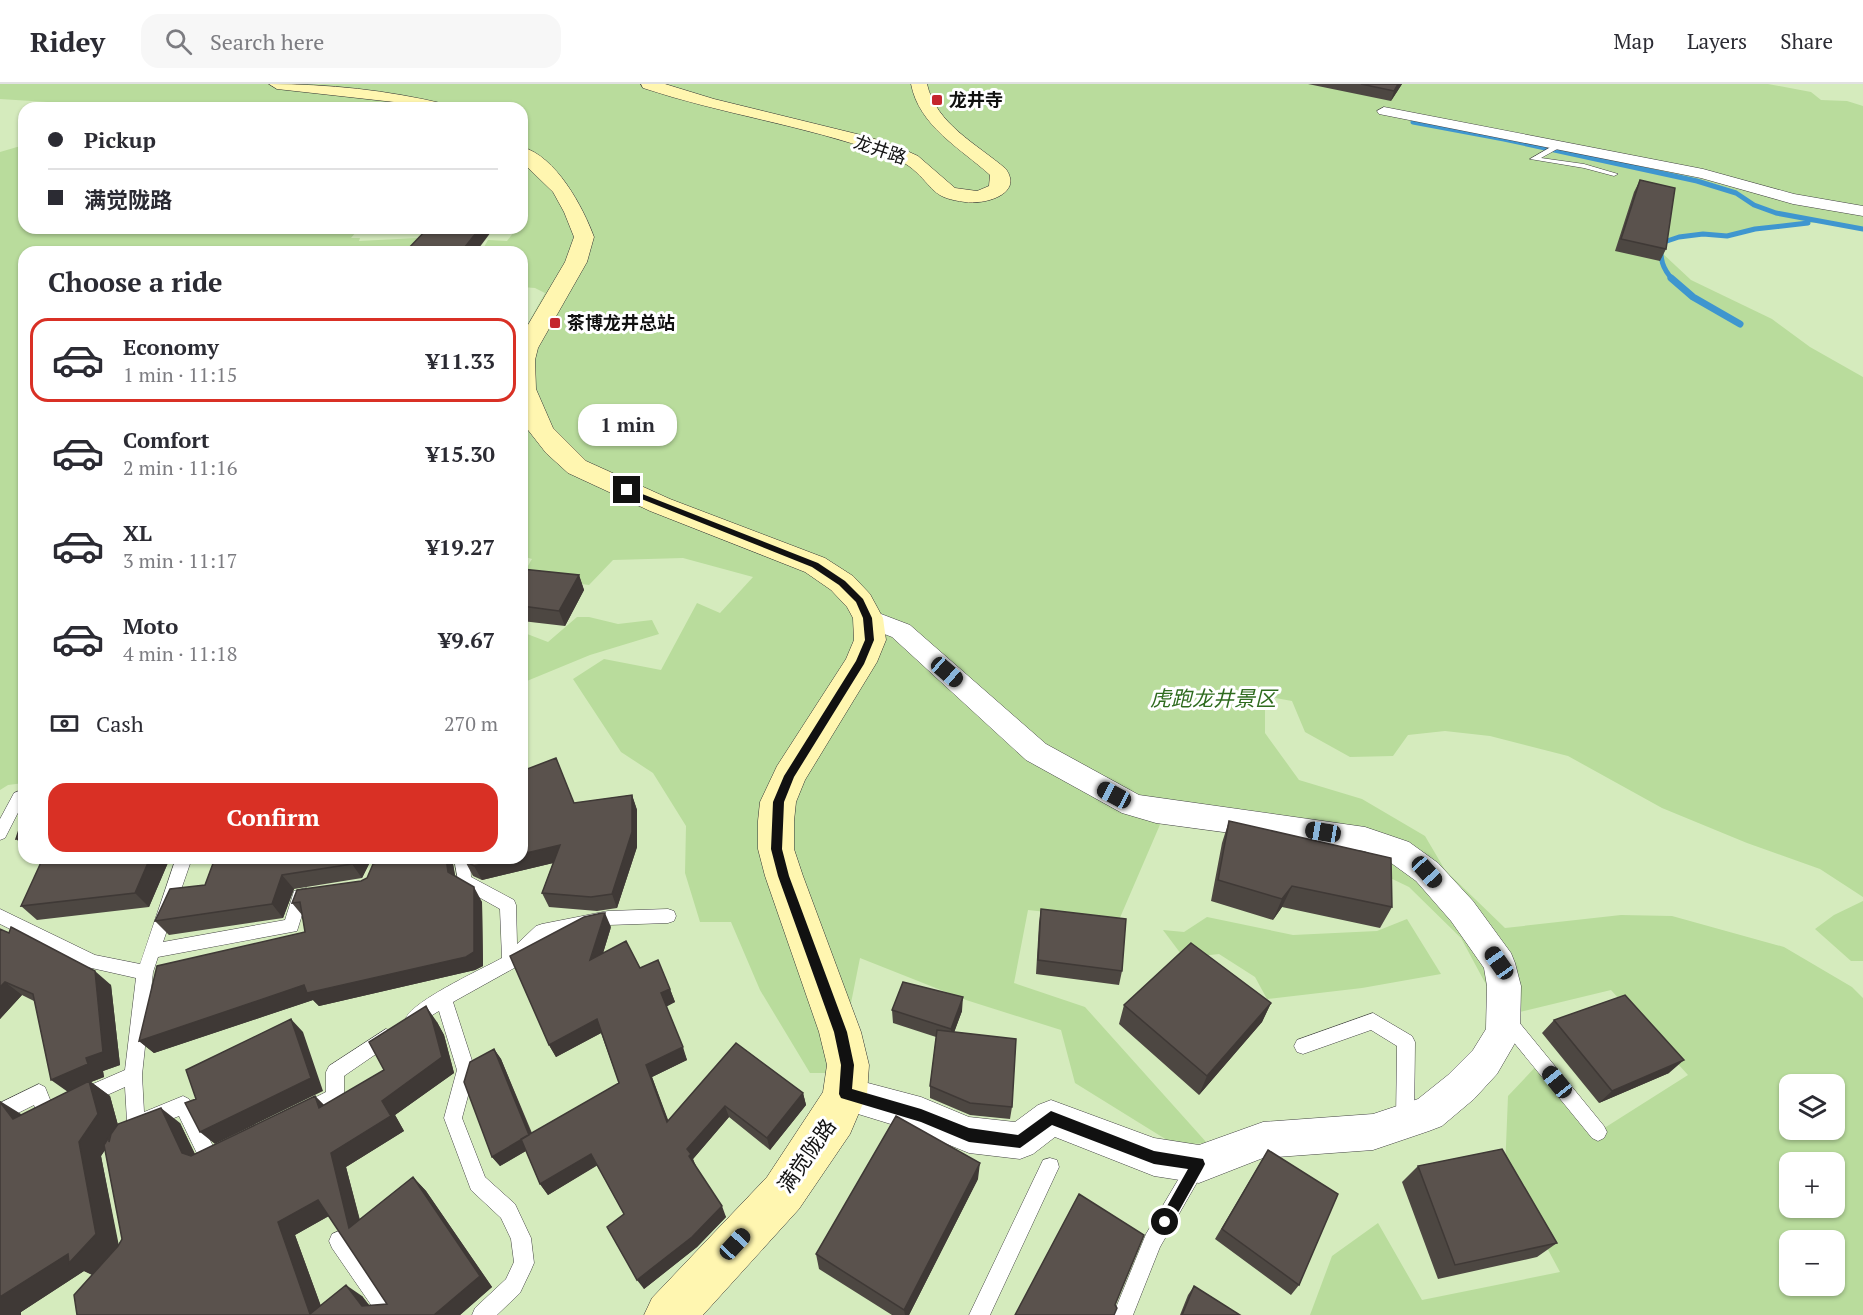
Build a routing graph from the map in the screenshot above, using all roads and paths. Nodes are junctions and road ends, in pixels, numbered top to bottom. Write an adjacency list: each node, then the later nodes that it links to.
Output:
1 (278, 84): 4 (street)
2 (650, 84): 3 (street, 龙井路)
3 (920, 84)
4 (412, 102)
5 (1384, 111): 6 (street)
6 (1551, 148): 8 (lane); 9 (street)
7 (528, 158): 10 (street)
8 (1614, 174)
9 (1863, 211)
10 (528, 346)
11 (528, 399): 12 (street)
12 (868, 618): 24 (street); 27 (street, 满觉陇路)
13 (18, 799): 14 (lane)
14 (0, 834)
15 (182, 864): 20 (lane)
16 (463, 864): 21 (lane)
17 (324, 892): 20 (lane)
18 (0, 916): 22 (lane)
19 (668, 916): 21 (lane)
20 (152, 951): 22 (lane)
21 (510, 962): 23 (lane)
22 (145, 972): 26 (lane)
23 (442, 998): 29 (lane); 40 (lane)
24 (1503, 1016): 30 (street); 32 (lane)
25 (1303, 1046): 30 (lane)
26 (133, 1076): 28 (lane); 31 (lane)
27 (846, 1094): 35 (street); 38 (street, 满觉陇路)
28 (0, 1113)
29 (293, 1118)
30 (1405, 1121): 35 (street)
31 (136, 1124): 33 (lane); 34 (lane)
32 (1598, 1132)
33 (120, 1146)
34 (231, 1149)
35 (1199, 1164): 42 (lane)
36 (1050, 1167): 41 (lane)
37 (339, 1241): 39 (lane)
38 (685, 1306)
39 (390, 1315)
40 (482, 1315)
41 (979, 1315)
42 (1124, 1315)

